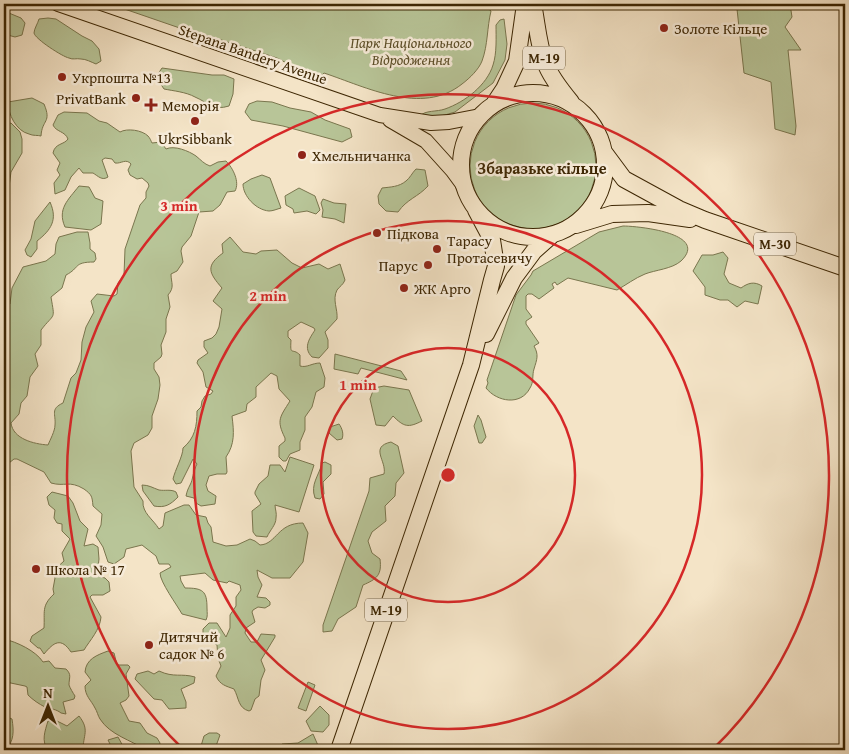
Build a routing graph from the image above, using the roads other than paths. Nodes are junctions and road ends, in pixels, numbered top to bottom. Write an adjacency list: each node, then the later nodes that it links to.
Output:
1 (58, 4): 6 (main road, Stepana Bandery Avenue)
2 (525, 4): 4 (highway, М-19)
3 (533, 4): 5 (highway, М-19)
4 (494, 104): 5 (highway); 7 (highway, М-19)
5 (574, 105): 8 (highway, М-19)
6 (380, 115): 7 (main road, Stepana Bandery Avenue); 9 (main road, Stepana Bandery Avenue)
7 (480, 116): 9 (highway, М-19)
8 (604, 152): 11 (highway, М-30); 12 (highway, М-19)
9 (464, 186): 10 (highway, М-19)
10 (476, 210): 13 (highway); 15 (highway, М-19)
11 (704, 220): 12 (highway, М-30); 14 (highway, М-30)
12 (572, 226): 13 (highway, М-19)
13 (552, 235): 15 (highway, М-19)
14 (845, 268)
15 (470, 365): 16 (highway, М-19)
16 (339, 750)

